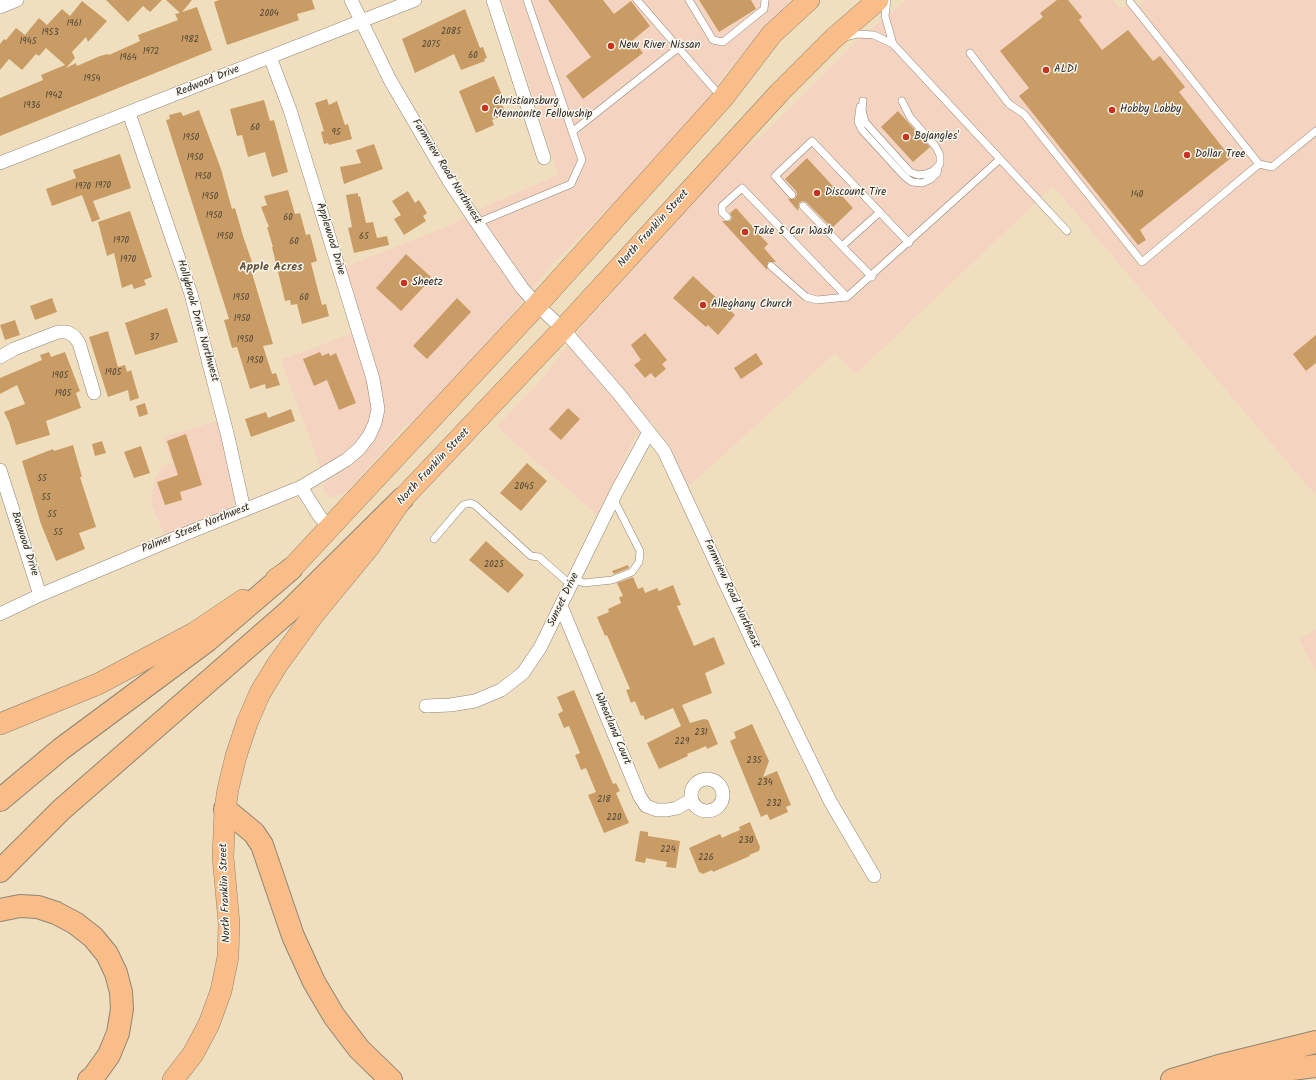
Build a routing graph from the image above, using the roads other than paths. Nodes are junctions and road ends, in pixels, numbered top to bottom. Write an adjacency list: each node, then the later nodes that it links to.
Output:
1 (17, 0): 13 (street)
2 (351, 0): 14 (street, Farmview Road Northwest)
3 (415, 0): 14 (street, Redwood Drive)
4 (493, 0): 26 (street)
5 (527, 0): 25 (lane)
6 (638, 0): 17 (lane)
7 (689, 0): 8 (lane)
8 (765, 0)
9 (809, 0): 20 (main road)
10 (878, 0): 15 (main road, North Franklin Street)
11 (887, 0): 16 (lane)
12 (1131, 1): 29 (lane)
13 (0, 6)
14 (360, 22): 19 (street, Redwood Drive); 34 (street, Farmview Road Northwest)
15 (833, 39): 16 (lane); 42 (main road, North Franklin Street)
16 (893, 44): 27 (lane)
17 (678, 48): 20 (lane); 25 (lane)
18 (970, 53): 29 (lane)
19 (270, 57): 23 (street, Redwood Drive); 45 (street, Applewood Drive)
20 (723, 98): 41 (main road)
21 (863, 101): 22 (lane)
22 (902, 102)
23 (129, 113): 28 (street, Redwood Drive); 51 (street, Hollybrook Drive Northwest)
24 (1316, 131): 29 (lane)
25 (572, 132): 34 (lane)
26 (544, 158)
27 (1000, 159): 35 (lane); 36 (lane)
28 (0, 163)
29 (1259, 164)
30 (792, 195): 32 (lane)
31 (803, 206): 37 (lane)
32 (880, 212): 36 (lane); 37 (lane)
33 (727, 217): 40 (lane)
34 (477, 222): 41 (street, Farmview Road Northwest)
35 (1067, 231)
36 (909, 243): 39 (lane)
37 (842, 246): 39 (lane)
38 (771, 266): 40 (lane)
39 (872, 277): 40 (lane)
40 (847, 297)
41 (537, 305): 42 (street, Farmview Road Northwest); 52 (main road)
42 (563, 329): 46 (street, Farmview Road Northeast); 50 (main road, North Franklin Street)
43 (0, 357): 44 (street)
44 (94, 393)
45 (375, 423): 48 (street, Palmer Street Northwest)
46 (649, 432): 49 (street, Sunset Drive); 65 (street, Farmview Road Northeast)
47 (0, 470): 56 (street, Boxwood Drive)
48 (301, 487): 51 (street, Palmer Street Northwest); 52 (street)
49 (613, 498): 55 (street, Sunset Drive); 55 (lane)
50 (402, 499): 63 (main road, North Franklin Street); 64 (highway)
51 (244, 510): 56 (street, Palmer Street Northwest)
52 (330, 527): 54 (main road)
53 (434, 539): 55 (lane)
54 (291, 569): 60 (main road); 61 (highway)
55 (573, 582): 57 (street, Sunset Drive)
56 (40, 595): 58 (street, Palmer Street Northwest)
57 (561, 606): 59 (street, Sunset Drive); 62 (street, Wheatland Court)
58 (0, 614)
59 (426, 706)
60 (0, 724)
61 (0, 800)
62 (691, 800)
63 (225, 809): 70 (main road, North Franklin Street); 71 (highway)
64 (0, 872)
65 (874, 876)
66 (0, 910): 69 (highway)
67 (1316, 1042): 72 (highway)
68 (1316, 1066): 73 (highway)
69 (89, 1080)
70 (173, 1080)
71 (391, 1080)
72 (1172, 1080)
73 (1206, 1080)

